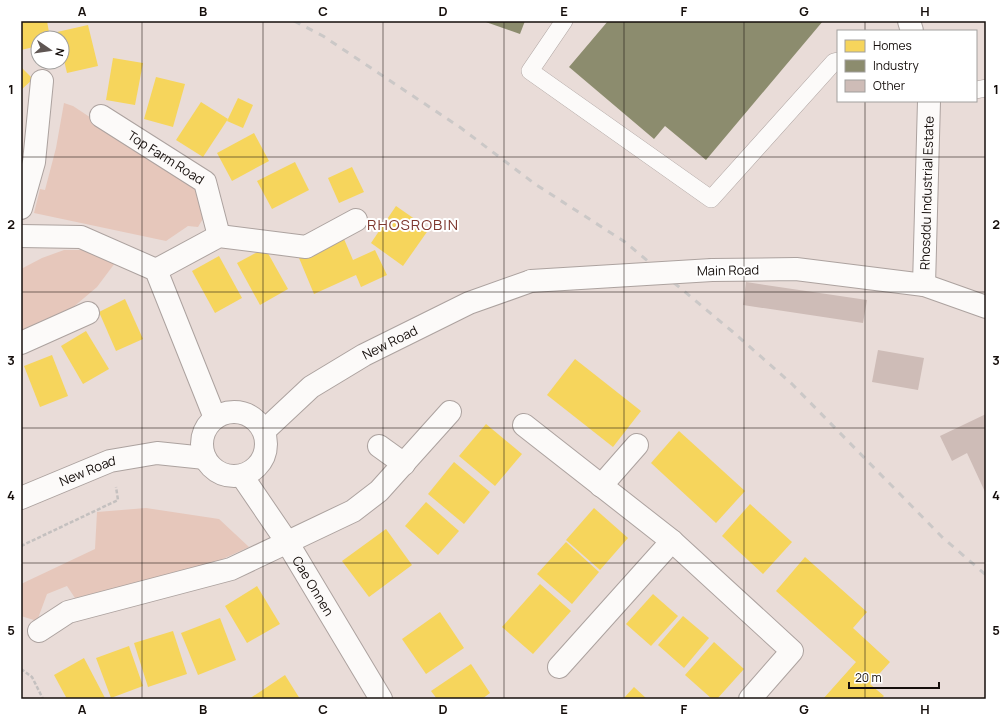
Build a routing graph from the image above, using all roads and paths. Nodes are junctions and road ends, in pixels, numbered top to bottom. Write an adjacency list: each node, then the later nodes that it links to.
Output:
1 (564, 21): 2 (lane)
2 (837, 61)
3 (42, 81): 6 (street)
4 (930, 102): 12 (street, Rhosddu Industrial Estate)
5 (101, 116): 9 (street, Top Farm Road)
6 (21, 208)
7 (356, 220): 9 (street)
8 (21, 236): 10 (street)
9 (219, 236): 10 (street)
10 (156, 270): 17 (street)
11 (532, 281): 12 (street, Main Road, bridge); 19 (street, New Road)
12 (924, 285): 13 (street, Main Road)
13 (986, 307)
14 (88, 313): 15 (street)
15 (21, 343)
16 (450, 412): 24 (street)
17 (215, 418): 19 (street); 22 (street)
18 (524, 425): 26 (street)
19 (264, 431): 25 (street)
20 (379, 446): 24 (street)
21 (637, 446): 26 (street)
22 (205, 458): 23 (street, New Road); 25 (street)
23 (110, 461): 27 (street, New Road); 30 (path)
24 (404, 464): 29 (street)
25 (242, 476): 29 (street, Cae Onnen)
26 (601, 486): 28 (street)
27 (21, 498)
28 (672, 541): 32 (street); 36 (street)
29 (287, 542): 31 (street); 35 (street, Cae Onnen)
30 (21, 546)
31 (39, 631)
32 (559, 667)
33 (21, 669): 34 (path)
34 (43, 699)
35 (381, 699)
36 (750, 699)

